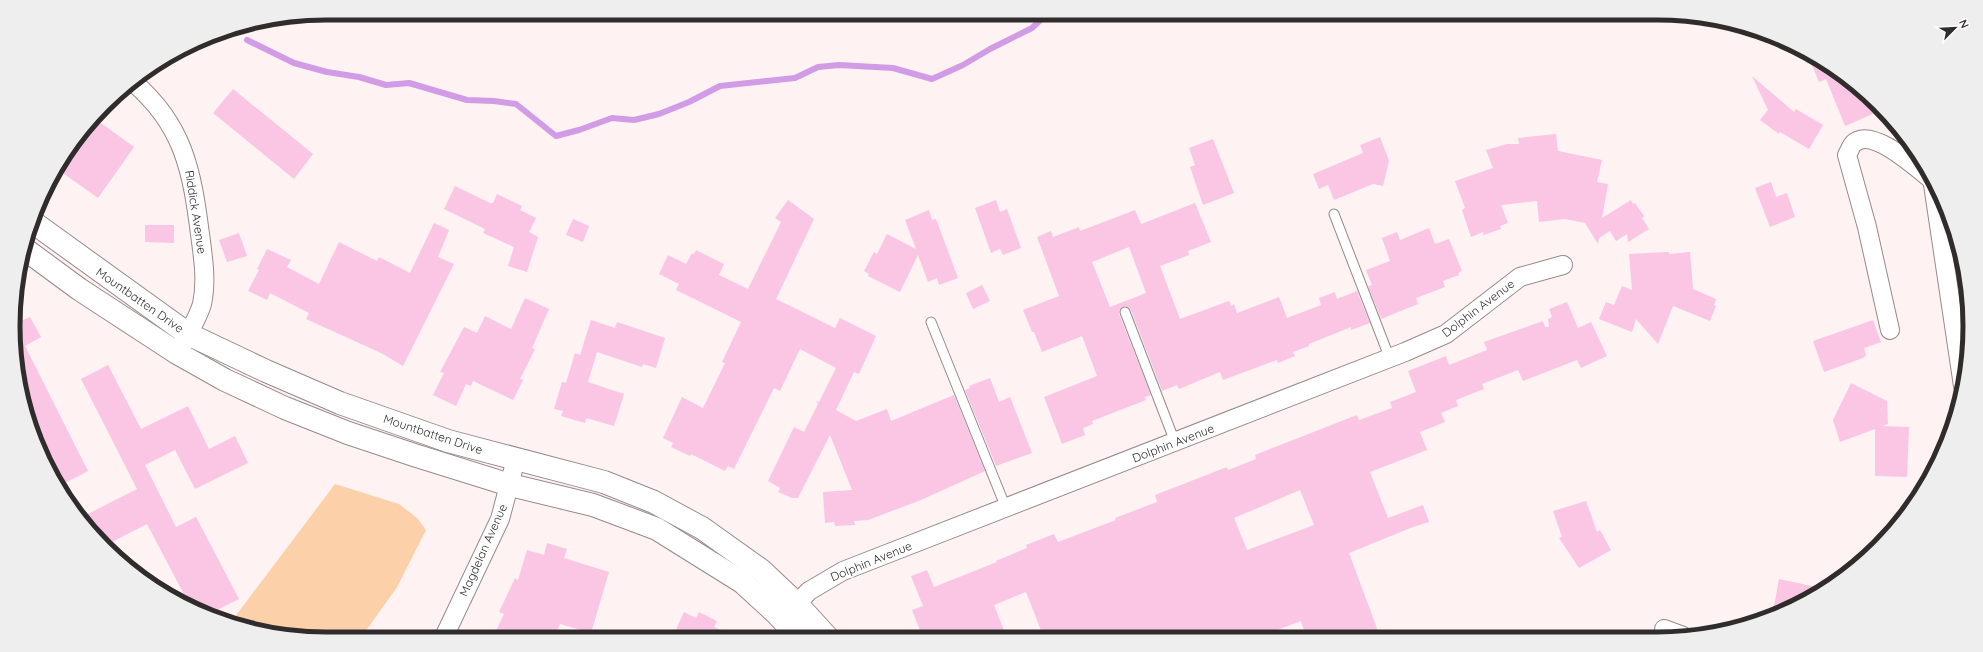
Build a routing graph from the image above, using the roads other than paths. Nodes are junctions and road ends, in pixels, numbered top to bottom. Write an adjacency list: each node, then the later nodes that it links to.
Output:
1 (137, 86): 11 (street, Riddick Avenue)
2 (1920, 171): 10 (street)
3 (1935, 199): 14 (street)
4 (1334, 214): 15 (lane)
5 (37, 225): 11 (main road, Mountbatten Drive)
6 (29, 252): 13 (main road, Mountbatten Drive)
7 (1563, 265): 15 (street, Dolphin Avenue)
8 (1125, 312): 17 (lane)
9 (931, 322): 20 (lane)
10 (1890, 330)
11 (188, 334): 13 (street, Riddick Avenue); 18 (main road, Mountbatten Drive)
12 (1962, 348): 14 (lane)
13 (177, 353): 19 (main road, Mountbatten Drive)
14 (1959, 357): 16 (street)
15 (1390, 359): 17 (street, Dolphin Avenue)
16 (1960, 365)
17 (1175, 442): 20 (street, Dolphin Avenue)
18 (516, 459): 19 (street, Magdelan Avenue); 21 (main road, Mountbatten Drive)
19 (510, 485): 22 (main road, Mountbatten Drive); 25 (street, Magdelan Avenue)
20 (1006, 508): 21 (street, Dolphin Avenue)
21 (797, 604): 22 (street, Dolphin Avenue); 27 (main road, Mountbatten Drive)
22 (782, 620): 26 (main road, Mountbatten Drive)
23 (1664, 629): 24 (street)
24 (1670, 631)
25 (445, 632)
26 (793, 632)
27 (823, 632)

